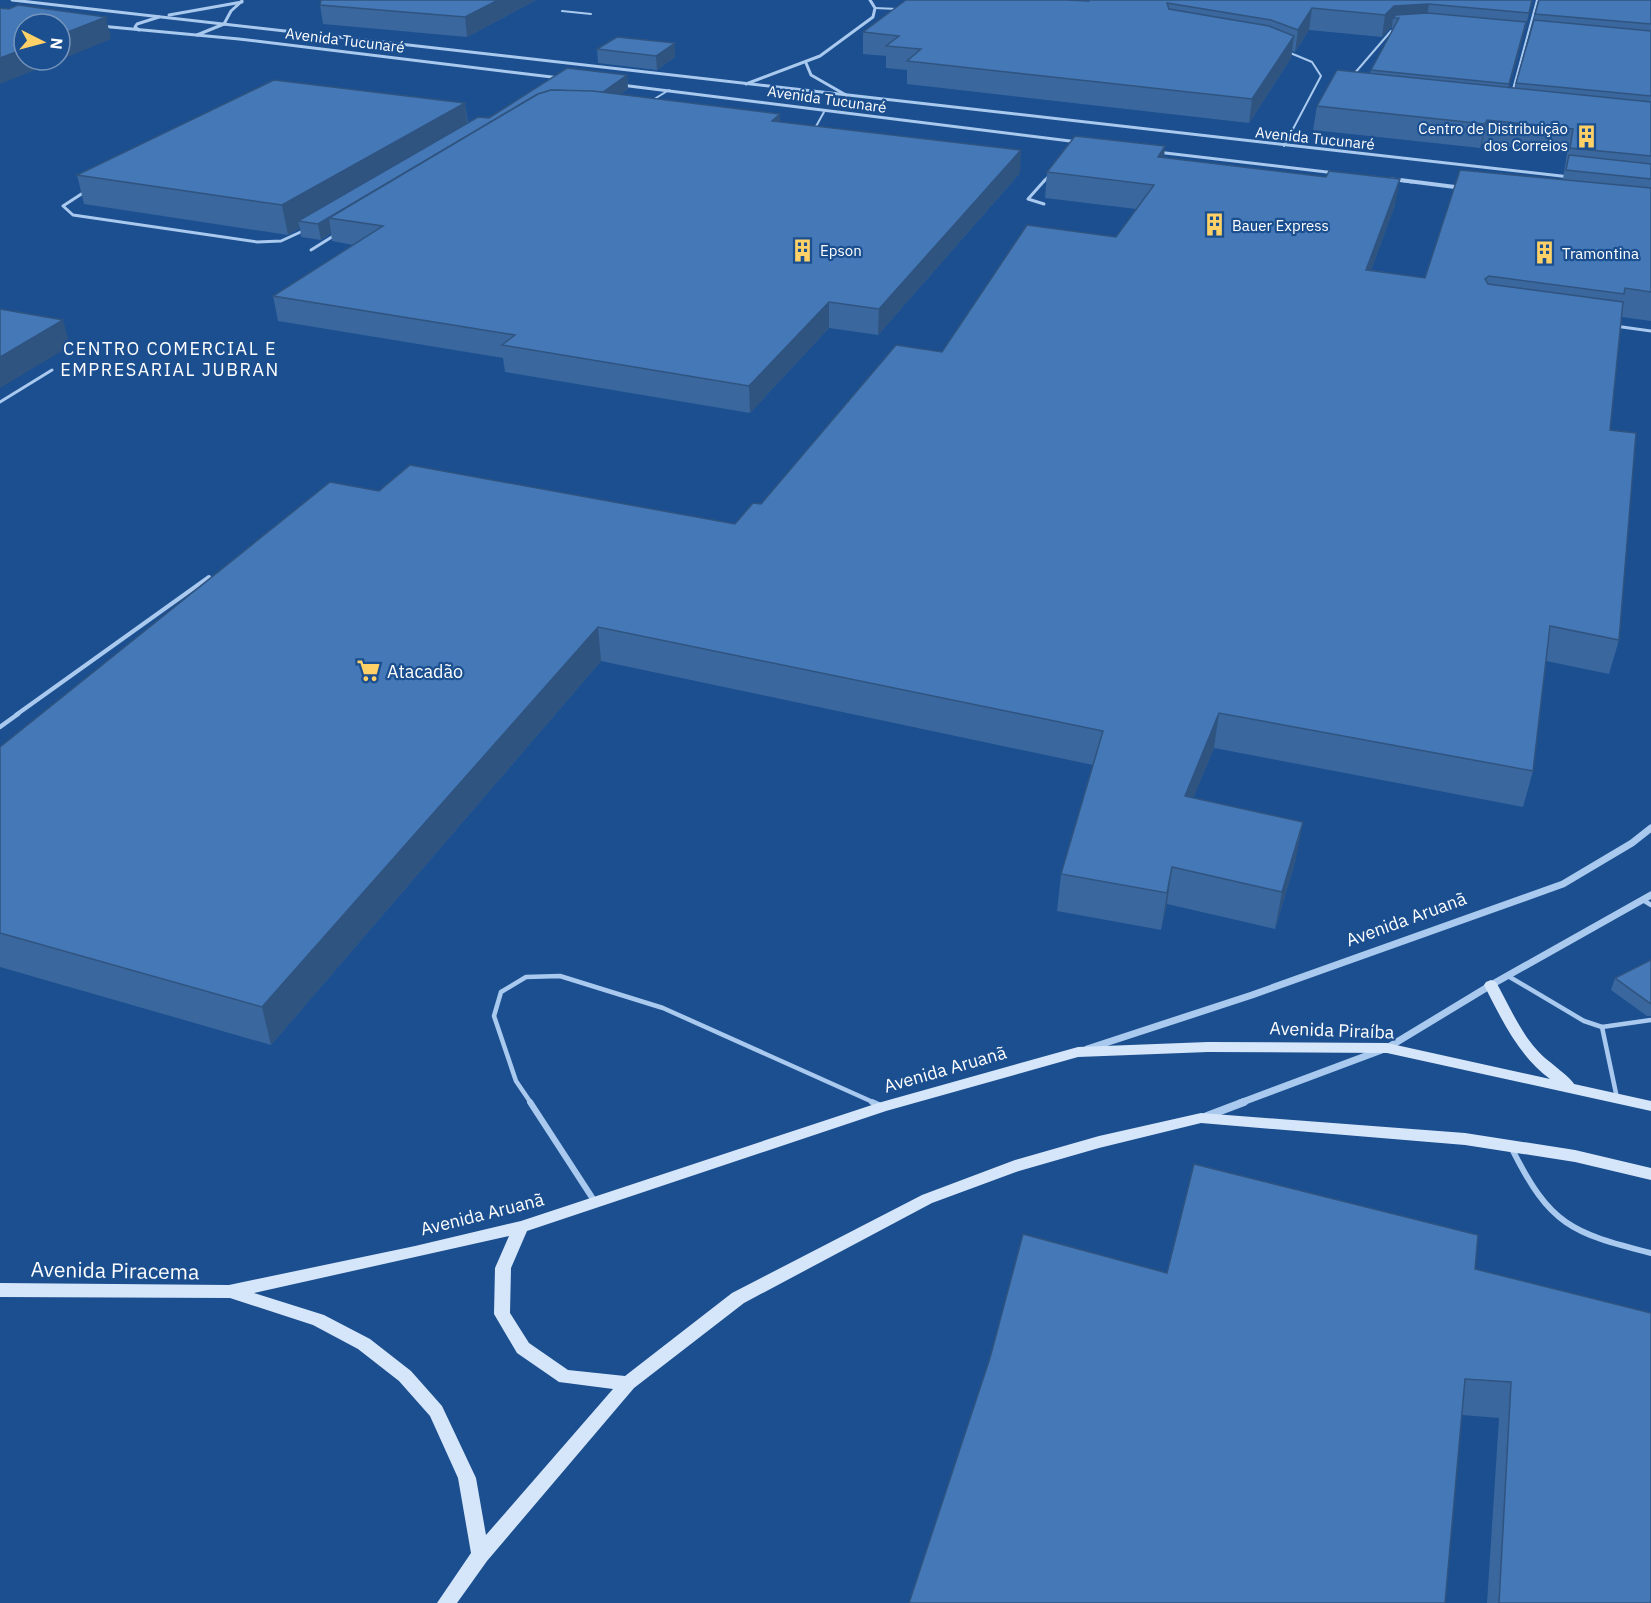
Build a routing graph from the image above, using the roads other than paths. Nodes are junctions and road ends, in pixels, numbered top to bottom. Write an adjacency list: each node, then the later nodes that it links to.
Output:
1 (12, 0): 9 (street, Avenida Tucunaré)
2 (870, 0): 5 (street)
3 (1537, 0): 24 (lane)
4 (243, 1): 9 (street); 10 (street)
5 (875, 8): 6 (lane); 16 (street)
6 (899, 10)
7 (562, 11): 8 (lane)
8 (591, 14)
9 (162, 16): 10 (street, Avenida Tucunaré); 13 (street)
10 (224, 24): 14 (street); 21 (street, Avenida Tucunaré)
11 (94, 25): 13 (street, Avenida Tucunaré)
12 (1405, 29): 18 (lane)
13 (140, 31): 14 (street, Avenida Tucunaré)
14 (191, 36): 17 (street, Avenida Tucunaré)
15 (1285, 51): 29 (lane)
16 (806, 63): 21 (street); 23 (street)
17 (563, 78): 19 (lane)
18 (1350, 79)
19 (554, 83)
20 (610, 83): 22 (street, Avenida Tucunaré)
21 (743, 85): 23 (street, Avenida Tucunaré)
22 (669, 90): 25 (lane); 26 (street, Avenida Tucunaré)
23 (851, 97): 29 (street, Avenida Tucunaré)
24 (1510, 99)
25 (642, 106)
26 (824, 112): 27 (lane); 28 (street, Avenida Tucunaré)
27 (817, 134)
28 (1079, 142): 30 (lane)
29 (1284, 146): 34 (street, Avenida Tucunaré)
30 (1072, 150)
31 (1149, 151): 33 (street, Avenida Tucunaré)
32 (1053, 171): 38 (lane)
33 (1336, 173)
34 (1575, 177)
35 (1382, 178): 36 (street, Avenida Tucunaré)
36 (1464, 188)
37 (87, 190): 39 (lane)
38 (1044, 204)
39 (314, 224)
40 (340, 232): 41 (lane)
41 (311, 250)
42 (1606, 325): 43 (lane)
43 (1651, 331)
44 (52, 370): 45 (lane)
45 (0, 402)
46 (209, 577): 47 (lane)
47 (0, 727)
48 (1651, 828): 57 (street, Avenida Aruanã)
49 (1651, 895): 50 (street)
50 (1643, 900): 51 (lane); 52 (street)
51 (1651, 905)
52 (1508, 976): 53 (street); 55 (lane)
53 (1491, 985): 56 (street); 58 (main road)
54 (1651, 1020): 55 (lane)
55 (1602, 1027): 59 (lane)
56 (1387, 1048): 57 (main road, Avenida Piraíba); 58 (main road, Avenida Piraíba); 62 (street)
57 (1078, 1052): 61 (main road, Avenida Aruanã)
58 (1575, 1089): 59 (main road, Avenida Piraíba)
59 (1617, 1098): 60 (main road, Avenida Piraíba)
60 (1651, 1106)
61 (883, 1107): 65 (main road, Avenida Aruanã); 65 (lane)
62 (1201, 1118): 63 (main road); 70 (main road)
63 (1510, 1146): 64 (main road); 67 (lane)
64 (1651, 1174)
65 (596, 1202): 66 (main road, Avenida Aruanã)
66 (521, 1227): 69 (main road, Avenida Aruanã); 70 (main road)
67 (1651, 1253)
68 (0, 1290): 69 (main road, Avenida Piracema)
69 (229, 1292): 71 (main road)
70 (628, 1383): 71 (main road)
71 (481, 1555): 72 (main road)
72 (446, 1603)

